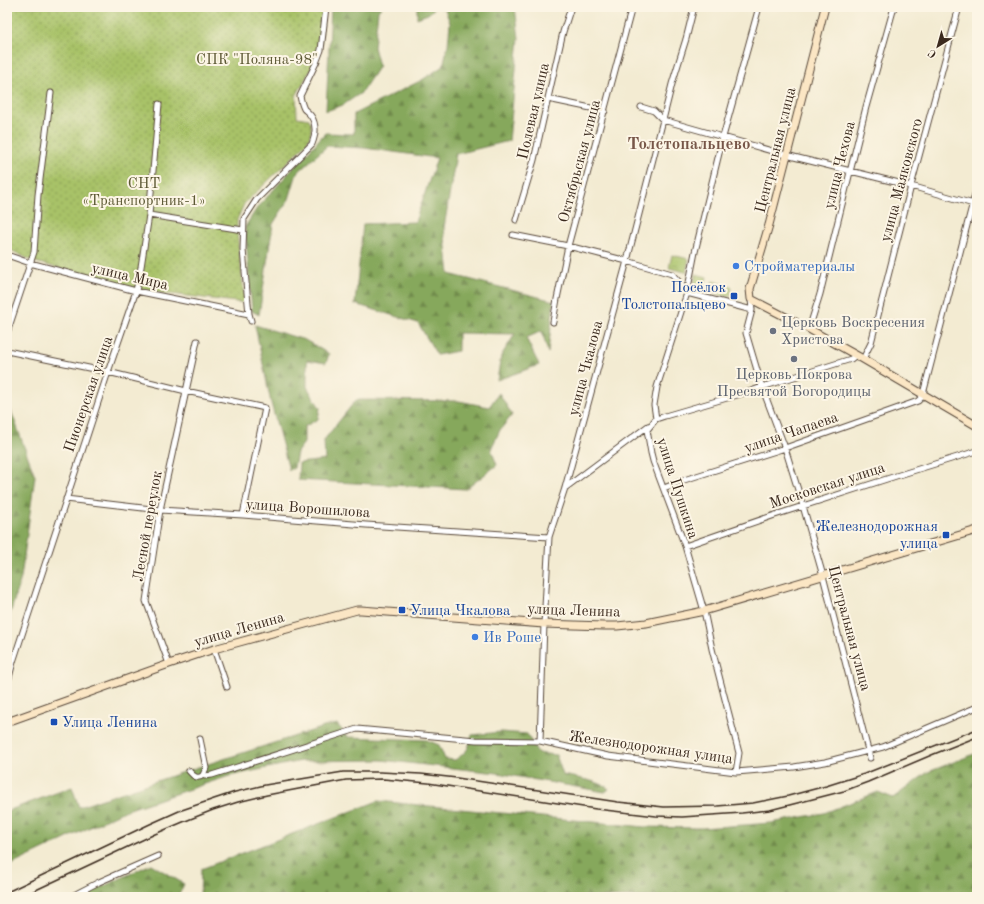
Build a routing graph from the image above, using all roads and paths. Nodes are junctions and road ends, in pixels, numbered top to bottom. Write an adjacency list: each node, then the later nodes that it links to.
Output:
1 (326, 7): 25 (street)
2 (571, 7): 12 (street, Полевая улица)
3 (632, 7): 15 (street, Октябрьская улица)
4 (694, 7): 16 (street, улица Чкалова)
5 (758, 7): 17 (street, улица Пушкина)
6 (825, 7): 18 (street, Центральная улица)
7 (894, 7): 19 (street, улица Чехова)
8 (959, 7): 20 (street, улица Маяковского)
9 (969, 7): 10 (street)
10 (977, 9)
11 (51, 93): 30 (street)
12 (548, 99): 15 (street); 24 (street, Полевая улица)
13 (159, 104): 23 (street, Пионерская улица)
14 (640, 107): 16 (street)
15 (605, 111): 27 (street, Октябрьская улица)
16 (663, 120): 17 (street); 29 (street, улица Чкалова)
17 (723, 138): 18 (street); 32 (street, улица Пушкина)
18 (786, 155): 19 (street); 33 (street, Центральная улица)
19 (850, 170): 20 (street); 38 (street, улица Чехова)
20 (911, 186): 22 (street); 42 (street, улица Маяковского)
21 (977, 187): 22 (street)
22 (975, 204): 46 (street)
23 (149, 215): 25 (street); 31 (street, Пионерская улица)
24 (516, 220)
25 (243, 230): 35 (street)
26 (513, 235): 27 (street)
27 (568, 246): 29 (street); 37 (street, Октябрьская улица)
28 (7, 255): 30 (street, улица Мира)
29 (626, 261): 32 (street); 51 (street, улица Чкалова)
30 (30, 263): 31 (street, улица Мира); 39 (street)
31 (136, 291): 35 (street, улица Мира); 43 (street, Пионерская улица)
32 (687, 293): 34 (street); 47 (street, улица Пушкина)
33 (751, 299): 34 (street, Центральная улица); 38 (street)
34 (752, 310): 44 (street, Центральная улица)
35 (249, 314): 36 (street)
36 (251, 321)
37 (553, 322)
38 (809, 329): 42 (street)
39 (7, 333)
40 (197, 341): 45 (street, Лесной переулок)
41 (7, 351): 43 (street)
42 (860, 357): 44 (street); 46 (street)
43 (108, 372): 45 (street); 53 (street, Пионерская улица)
44 (762, 387): 47 (street); 49 (street, Центральная улица)
45 (186, 391): 55 (street, Лесной переулок); 56 (street)
46 (923, 394): 48 (street); 49 (street, улица Чапаева)
47 (656, 419): 51 (street); 52 (street, улица Пушкина)
48 (977, 426)
49 (785, 448): 52 (street, улица Чапаева); 54 (street, Центральная улица)
50 (977, 451): 54 (street, Московская улица)
51 (565, 488): 58 (street, улица Чкалова)
52 (664, 488): 59 (street, улица Пушкина)
53 (66, 499): 55 (street, улица Ворошилова); 65 (street, Пионерская улица)
54 (803, 506): 59 (street, Московская улица); 60 (street, Центральная улица)
55 (160, 510): 56 (street, улица Ворошилова); 64 (street, Лесной переулок)
56 (243, 515): 58 (street, улица Ворошилова)
57 (977, 530): 60 (street, улица Ленина)
58 (549, 537): 62 (street, улица Чкалова)
59 (685, 546): 61 (street, улица Пушкина)
60 (823, 576): 61 (street, улица Ленина); 71 (street, Центральная улица)
61 (704, 611): 62 (street, улица Ленина); 74 (street, улица Пушкина)
62 (544, 624): 63 (street, улица Ленина); 70 (street, улица Чкалова)
63 (214, 649): 64 (street, улица Ленина); 66 (street)
64 (169, 664): 68 (street, улица Ленина)
65 (7, 685)
66 (227, 687)
67 (977, 707): 71 (street, Железнодорожная улица)
68 (7, 722)
69 (200, 739): 75 (street)
70 (540, 741): 74 (street, Железнодорожная улица); 75 (street, Железнодорожная улица)
71 (869, 751): 72 (street, Центральная улица); 74 (street, Железнодорожная улица)
72 (870, 758)
73 (189, 771): 75 (street)
74 (736, 772)
75 (203, 775)
76 (158, 856): 77 (street)
77 (70, 897)

